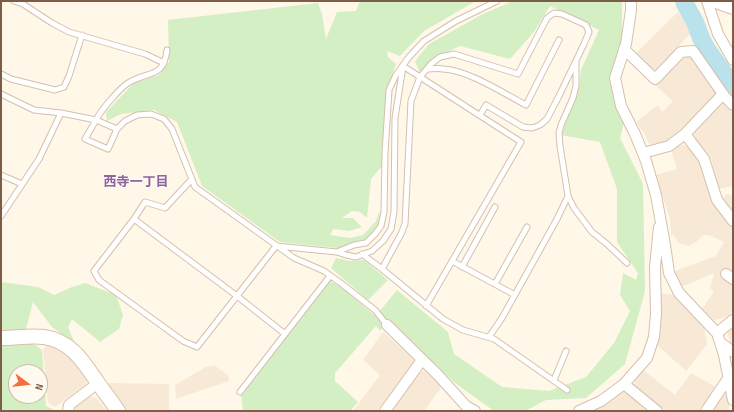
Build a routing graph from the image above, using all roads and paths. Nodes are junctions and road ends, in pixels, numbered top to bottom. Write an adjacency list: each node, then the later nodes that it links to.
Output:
1 (14, 1): 7 (lane)
2 (497, 1): 14 (lane)
3 (631, 1): 9 (street)
4 (707, 1): 12 (street)
5 (716, 1): 6 (street)
6 (733, 7)
7 (82, 36): 13 (lane); 16 (lane)
8 (559, 40): 15 (lane)
9 (624, 49): 19 (street); 26 (street)
10 (167, 50): 13 (lane)
11 (576, 59): 15 (lane); 22 (lane); 30 (lane)
12 (733, 60)
13 (164, 63): 23 (lane)
14 (403, 66): 17 (lane); 38 (lane); 39 (lane)
15 (427, 69): 17 (lane)
16 (1, 74)
17 (420, 77): 22 (lane); 43 (lane)
18 (1, 94): 21 (lane)
19 (723, 94): 20 (street); 25 (street)
20 (733, 105)
21 (61, 113): 23 (lane); 29 (lane)
22 (480, 115): 40 (lane)
23 (96, 120): 24 (lane); 24 (lane)
24 (117, 129): 28 (lane)
25 (685, 134): 26 (street); 35 (street)
26 (643, 153): 32 (street)
27 (1, 175): 29 (lane)
28 (192, 179): 34 (lane); 37 (lane)
29 (22, 184): 33 (lane)
30 (568, 196): 41 (lane); 46 (lane)
31 (495, 207): 42 (lane)
32 (660, 215): 51 (street); 62 (street)
33 (1, 216)
34 (134, 220): 47 (lane); 47 (lane)
35 (733, 221)
36 (527, 227): 45 (lane)
37 (276, 246): 38 (lane); 44 (lane); 47 (lane)
38 (337, 252): 39 (lane)
39 (362, 254): 43 (lane)
40 (452, 261): 42 (lane); 48 (lane)
41 (627, 264)
42 (462, 267): 45 (lane)
43 (382, 268): 48 (lane)
44 (330, 276): 50 (lane); 52 (lane)
45 (495, 284): 46 (lane)
46 (514, 295): 53 (lane)
47 (237, 296): 52 (lane)
48 (426, 306): 53 (lane)
49 (733, 320): 51 (street)
50 (387, 325): 58 (street)
51 (717, 333): 55 (street)
52 (285, 334): 64 (lane)
53 (490, 337): 60 (lane)
54 (1, 338): 61 (street)
55 (721, 343): 57 (street); 59 (street)
56 (566, 351): 60 (lane)
57 (733, 352)
58 (422, 360): 66 (street); 69 (street)
59 (729, 378): 65 (street); 72 (street)
60 (554, 380): 63 (lane)
61 (98, 384): 67 (street); 68 (street)
62 (624, 384): 70 (street); 71 (street)
63 (567, 390)
64 (240, 392)
65 (733, 400)
66 (468, 409)
67 (68, 411)
68 (118, 411)
69 (385, 411)
70 (579, 411)
71 (657, 411)
72 (706, 411)

